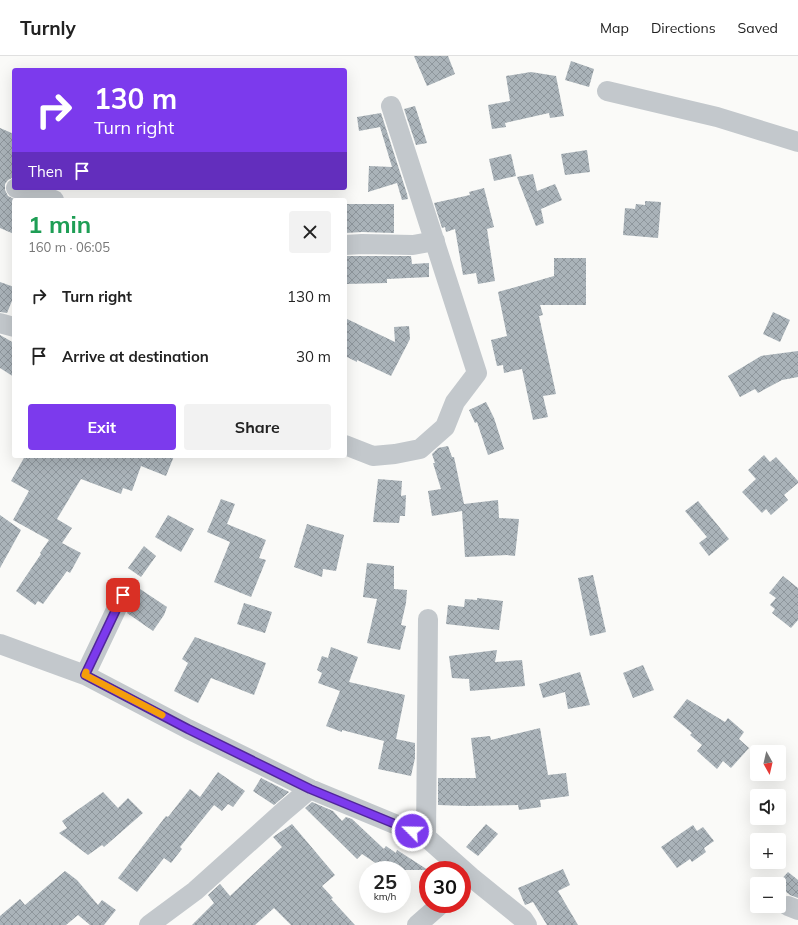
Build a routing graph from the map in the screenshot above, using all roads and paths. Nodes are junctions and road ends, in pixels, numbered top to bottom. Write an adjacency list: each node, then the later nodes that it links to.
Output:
1 (607, 91): 3 (street)
2 (391, 106): 8 (street)
3 (798, 142)
4 (0, 183): 5 (street)
5 (12, 187)
6 (22, 190): 7 (street)
7 (48, 198)
8 (435, 241): 9 (street); 12 (street)
9 (347, 245)
10 (0, 322): 11 (street)
11 (12, 326)
12 (347, 446)
13 (123, 595): 16 (street)
14 (428, 619): 18 (street)
15 (0, 644): 16 (street)
16 (85, 675): 17 (street)
17 (310, 789): 18 (street); 22 (street)
18 (426, 837): 19 (street)
19 (448, 861)
20 (471, 884): 24 (street)
21 (431, 913): 23 (street)
22 (149, 925)
23 (417, 925)
24 (527, 925)

